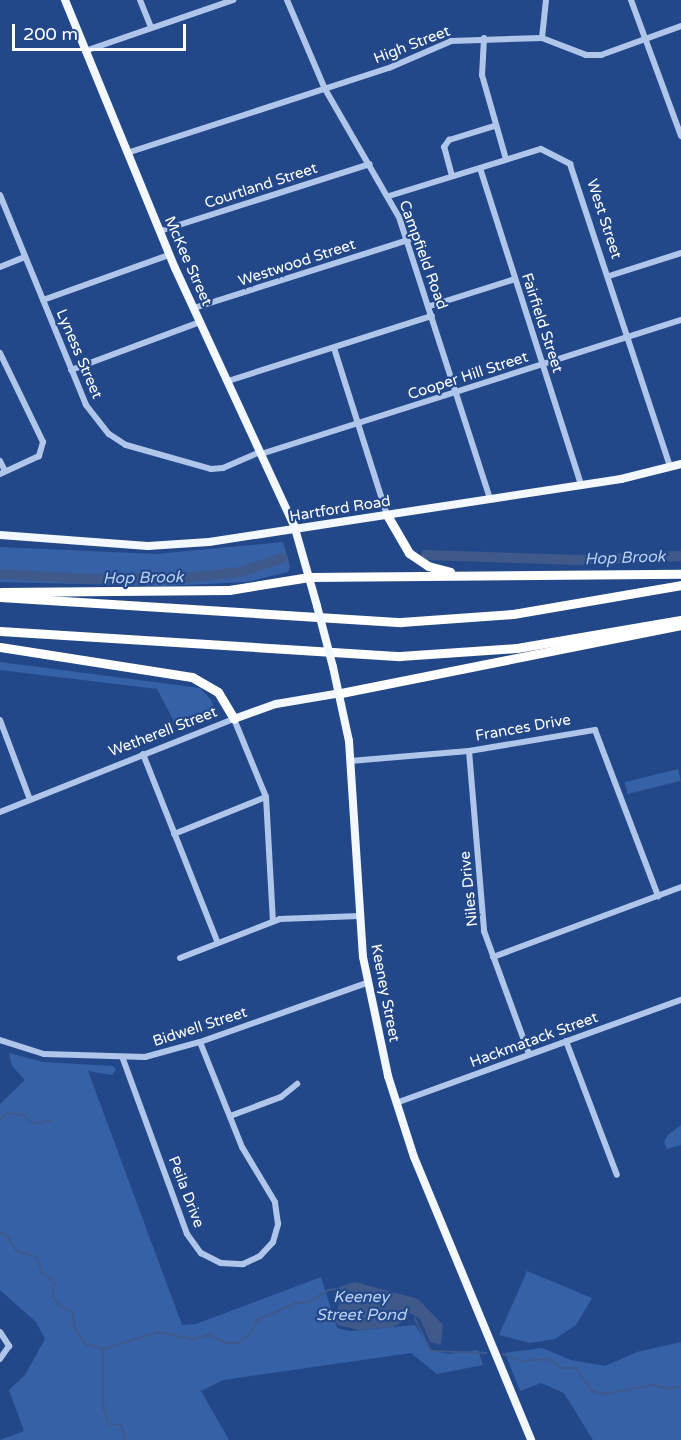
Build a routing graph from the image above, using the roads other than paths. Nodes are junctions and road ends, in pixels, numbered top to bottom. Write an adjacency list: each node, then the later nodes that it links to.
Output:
1 (65, 0): 13 (main road, McKee Street)
2 (140, 0): 9 (street)
3 (233, 0): 7 (street)
4 (287, 0): 14 (street, Campfield Road)
5 (546, 0): 11 (street)
6 (631, 0): 12 (street)
7 (215, 3): 9 (street)
8 (681, 26): 12 (street, High Street)
9 (151, 27): 13 (street)
10 (484, 38): 11 (street, High Street); 14 (street, High Street); 16 (street)
11 (542, 38): 12 (street, High Street)
12 (646, 38): 15 (street)
13 (85, 51): 18 (main road, McKee Street)
14 (325, 89): 18 (street, High Street); 20 (street, Campfield Road)
15 (678, 121): 17 (street)
16 (494, 126): 19 (street); 22 (street)
17 (681, 136)
18 (127, 153): 25 (main road, McKee Street)
19 (506, 159): 21 (street, West Street); 31 (street, West Street)
20 (370, 164): 24 (street, Campfield Road); 25 (street, Courtland Street)
21 (480, 168): 22 (street, West Street); 32 (street, Fairfield Street)
22 (452, 176): 24 (street, West Street)
23 (0, 195): 29 (street, Lyness Street)
24 (389, 196): 26 (street, Campfield Road)
25 (160, 231): 28 (main road, McKee Street)
26 (408, 240): 34 (street, Campfield Road); 35 (street, Westwood Street)
27 (681, 253): 31 (street)
28 (170, 255): 33 (street); 35 (main road, McKee Street)
29 (25, 257): 30 (street); 33 (street, Lyness Street)
30 (0, 267)
31 (609, 276): 39 (street, West Street)
32 (516, 279): 34 (street); 42 (street, Fairfield Street)
33 (43, 300): 43 (street, Lyness Street)
34 (430, 306): 36 (street, Campfield Road)
35 (194, 308): 38 (main road, McKee Street)
36 (432, 316): 40 (street); 45 (street, Campfield Road)
37 (681, 320): 39 (street, Cooper Hill Street)
38 (200, 322): 43 (street); 44 (main road, McKee Street)
39 (629, 337): 42 (street, Cooper Hill Street); 50 (street, West Street)
40 (334, 348): 44 (street); 46 (street)
41 (0, 353): 51 (street)
42 (543, 364): 45 (street, Cooper Hill Street); 52 (street, Fairfield Street)
43 (72, 370): 47 (street, Lyness Street)
44 (228, 381): 47 (main road, McKee Street)
45 (457, 392): 46 (street, Cooper Hill Street); 53 (street, Campfield Road)
46 (358, 424): 47 (street, Cooper Hill Street); 54 (street)
47 (261, 453): 55 (main road, McKee Street)
48 (0, 461): 51 (street)
49 (681, 464): 50 (main road, Hartford Road)
50 (670, 467): 52 (main road, Hartford Road)
51 (2, 472)
52 (581, 485): 53 (main road, Hartford Road)
53 (490, 499): 54 (main road, Hartford Road)
54 (387, 515): 55 (main road, Hartford Road); 58 (highway)
55 (296, 530): 56 (main road, Hartford Road); 59 (main road, Keeney Street)
56 (0, 535)
57 (681, 574): 58 (highway)
58 (488, 576): 59 (highway)
59 (309, 577): 61 (highway); 66 (main road, Keeney Street, bridge)
60 (681, 585): 61 (highway)
61 (0, 595)
62 (681, 620): 64 (highway)
63 (681, 625): 66 (highway)
64 (0, 631)
65 (0, 647): 67 (highway)
66 (340, 693): 67 (main road, Wetherell Street); 71 (main road, Keeney Street)
67 (234, 719): 70 (street, Wetherell Street); 72 (street)
68 (0, 720): 73 (street)
69 (468, 751): 71 (street, Frances Drive); 77 (street, Frances Drive); 81 (street, Niles Drive)
70 (143, 754): 73 (street, Wetherell Street); 75 (street)
71 (350, 761): 78 (main road, Keeney Street)
72 (266, 797): 75 (street); 79 (street)
73 (30, 800): 74 (street, Wetherell Street)
74 (0, 812)
75 (174, 834): 80 (street)
76 (681, 887): 77 (street)
77 (658, 896): 81 (street)
78 (360, 916): 79 (street); 83 (main road, Keeney Street)
79 (273, 921): 80 (street)
80 (218, 944): 82 (street)
81 (493, 957): 88 (street, Niles Drive)
82 (180, 958)
83 (368, 982): 87 (street, Bidwell Street); 91 (main road, Keeney Street)
84 (681, 1000): 86 (street, Hackmatack Street)
85 (0, 1040): 89 (street, Bidwell Street)
86 (566, 1041): 88 (street, Hackmatack Street); 93 (street)
87 (200, 1042): 89 (street, Bidwell Street); 92 (street, Peila Drive)
88 (529, 1054): 91 (street, Hackmatack Street)
89 (123, 1059): 92 (street, Peila Drive)
90 (297, 1084): 92 (street)
91 (396, 1103): 96 (main road, Keeney Street)
92 (230, 1116)
93 (617, 1175)
94 (0, 1332): 95 (street)
95 (0, 1359)
96 (531, 1440)

